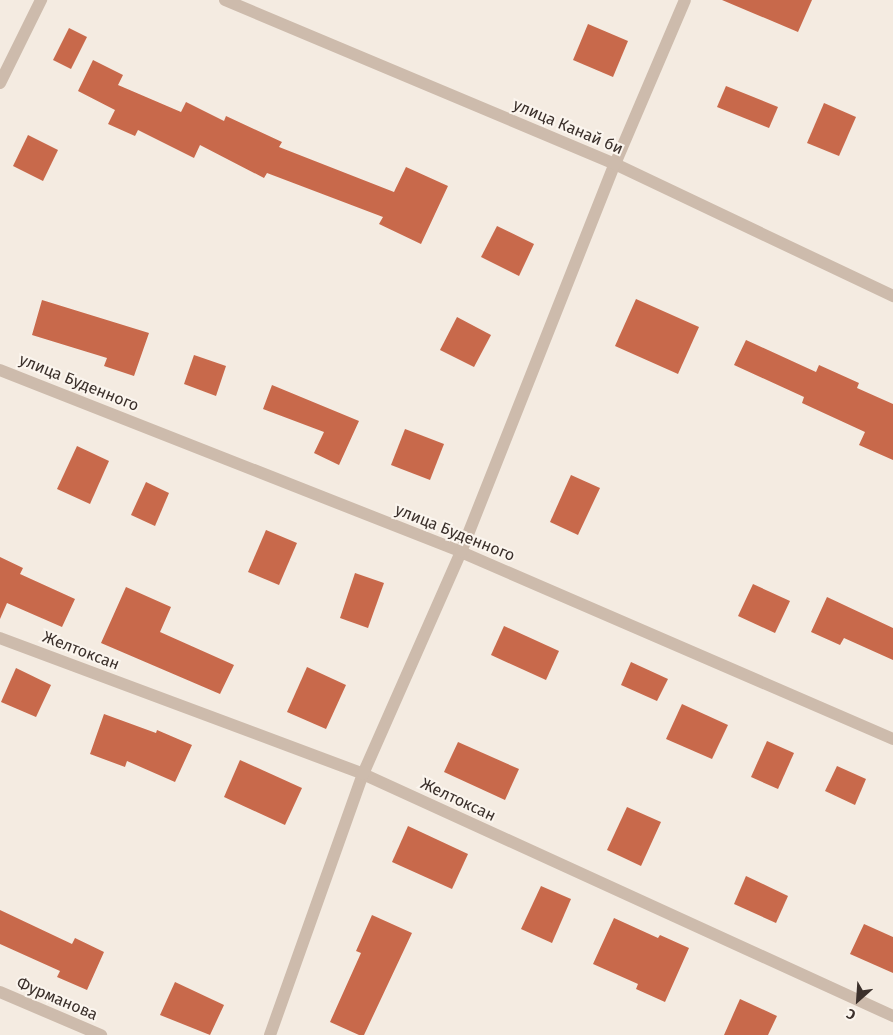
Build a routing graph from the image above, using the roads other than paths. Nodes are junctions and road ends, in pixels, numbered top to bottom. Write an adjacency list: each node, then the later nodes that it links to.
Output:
1 (41, 0): 4 (street)
2 (225, 0): 5 (street, улица Канай би)
3 (685, 0): 5 (street)
4 (0, 84)
5 (615, 164): 6 (street, улица Канай би); 8 (street)
6 (893, 296)
7 (0, 370): 8 (street, улица Буденного)
8 (461, 552): 10 (street, улица Буденного); 11 (street)
9 (0, 638): 11 (street, Желтоксан)
10 (893, 739)
11 (363, 774): 13 (street, Желтоксан); 15 (street)
12 (0, 992): 14 (street, Фурманова)
13 (893, 1016)
14 (101, 1035)
15 (270, 1035)

